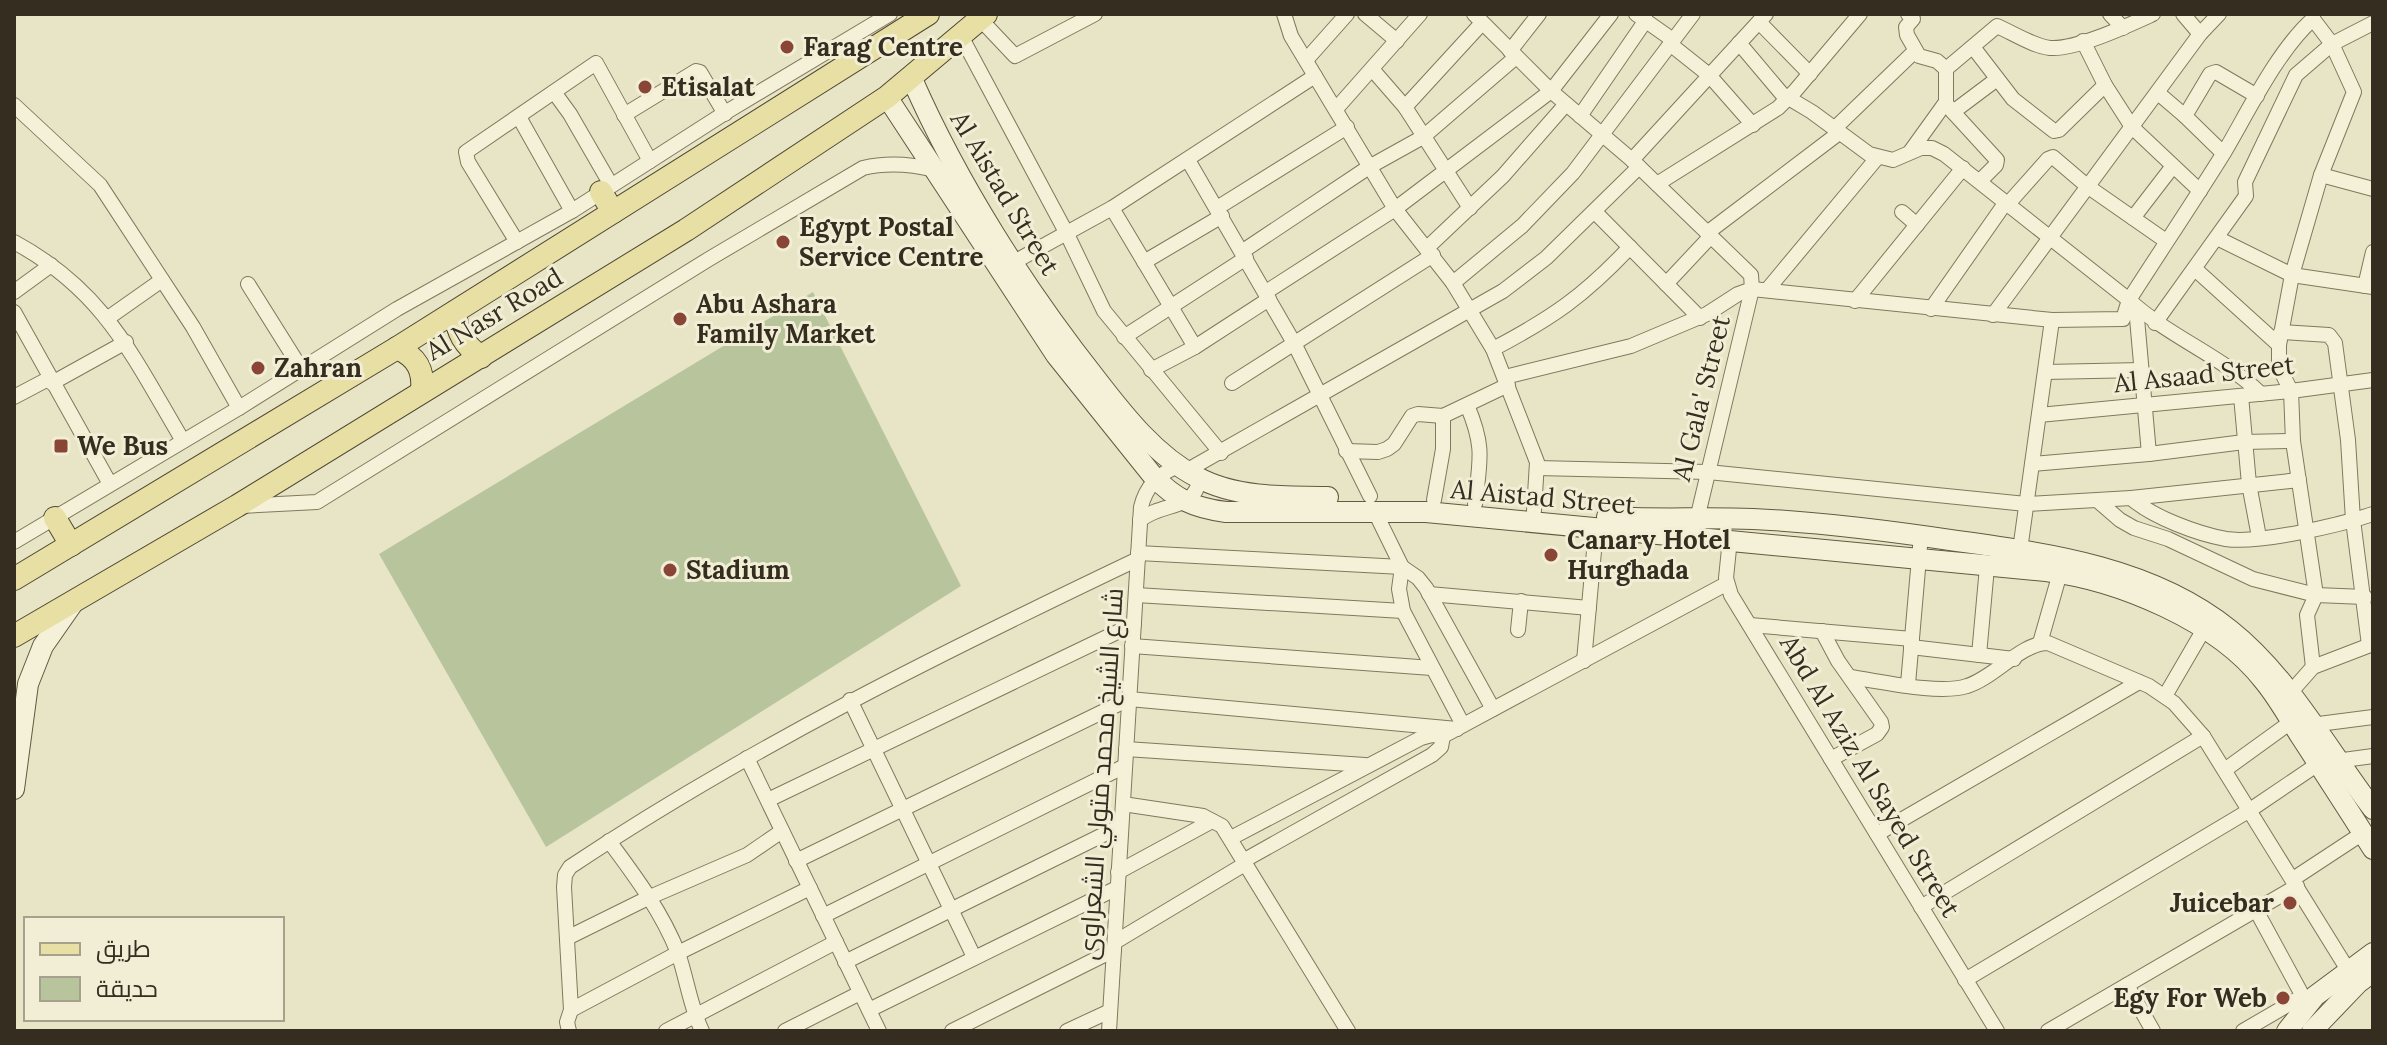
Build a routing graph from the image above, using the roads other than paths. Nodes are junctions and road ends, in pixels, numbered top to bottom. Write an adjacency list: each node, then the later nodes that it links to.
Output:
1 (890, 14): 55 (street)
2 (928, 14): 89 (main road, Al Nasr Road)
3 (1095, 14): 16 (street)
4 (1347, 14): 35 (street)
5 (1365, 14): 27 (street)
6 (1420, 14): 27 (street)
7 (1539, 14): 34 (street)
8 (1611, 14): 44 (street)
9 (1693, 14): 29 (street)
10 (2110, 14): 24 (street)
11 (2153, 14): 24 (street)
12 (2183, 14): 25 (street)
13 (2219, 14): 25 (street)
14 (1854, 16): 38 (street)
15 (1912, 16): 33 (street)
16 (983, 17): 26 (main road, Al Nasr Road)
17 (1288, 17): 35 (street)
18 (1641, 17): 29 (street); 57 (street)
19 (1761, 17): 30 (street); 38 (street)
20 (2313, 17): 31 (street); 47 (street)
21 (1478, 18): 34 (street); 52 (street)
22 (1994, 20): 28 (street); 32 (street)
23 (2373, 23): 31 (street)
24 (2123, 28): 28 (street)
25 (2200, 34): 46 (street)
26 (961, 36): 41 (main road, Al Nasr Road); 95 (street)
27 (1397, 41): 36 (street)
28 (2083, 41): 43 (street)
29 (1671, 42): 39 (street); 64 (street)
30 (1739, 43): 39 (street); 49 (street)
31 (2332, 44): 77 (street); 98 (street)
32 (1973, 47): 37 (street); 42 (street)
33 (1915, 51): 37 (street); 63 (street)
34 (1513, 54): 44 (street); 65 (street)
35 (1307, 59): 40 (street)
36 (1372, 69): 52 (street); 54 (street)
37 (1946, 69): 53 (street)
38 (1810, 74): 49 (street)
39 (1709, 75): 60 (street); 71 (street)
40 (1315, 76): 54 (street); 69 (street)
41 (912, 79): 48 (main road, Al Nasr Road); 106 (main road, Al Aistad Street)
42 (1997, 79): 43 (street); 53 (street)
43 (2105, 85): 62 (street)
44 (1551, 91): 50 (street); 76 (street)
45 (554, 92): 56 (street); 59 (street); 81 (street)
46 (2158, 93): 58 (street); 62 (street)
47 (2257, 96): 58 (street); 67 (street)
48 (887, 97): 75 (main road, Al Aistad Street); 138 (main road, Al Nasr Road)
49 (1789, 99): 60 (street); 63 (street)
50 (1566, 104): 57 (street); 86 (street)
51 (14, 105): 111 (street)
52 (1405, 107): 65 (street)
53 (1949, 107): 66 (street); 78 (street)
54 (1336, 109): 61 (street)
55 (725, 114): 56 (street); 70 (street)
56 (624, 115): 70 (street)
57 (1580, 116): 64 (street)
58 (2185, 116): 67 (street)
59 (519, 117): 88 (street); 101 (street)
60 (1753, 125): 79 (street)
61 (1347, 127): 73 (street); 90 (street)
62 (2132, 127): 72 (street); 80 (street)
63 (1836, 131): 68 (street); 96 (street)
64 (1603, 136): 71 (street); 112 (street)
65 (1423, 137): 73 (street); 76 (street)
66 (1909, 152): 68 (street); 74 (street)
67 (2223, 153): 83 (street)
68 (1877, 158): 116 (street)
69 (1188, 160): 85 (street); 90 (street)
70 (650, 161): 81 (street)
71 (1636, 163): 79 (street); 91 (street)
72 (2173, 166): 83 (street); 93 (street)
73 (1369, 167): 87 (street); 105 (street)
74 (1963, 168): 78 (street); 94 (street)
75 (935, 170): 169 (main road, Al Aistad Street); 180 (street)
76 (1446, 172): 86 (street); 87 (street)
77 (2321, 175): 82 (street); 110 (street)
78 (1980, 181): 84 (street)
79 (1657, 184): 96 (street)
80 (2087, 186): 84 (street); 93 (street); 97 (street)
81 (606, 189): 88 (street); 89 (main road)
82 (2373, 189)
83 (2200, 191): 99 (street)
84 (2007, 203): 97 (street); 122 (street)
85 (1112, 208): 95 (street); 107 (street)
86 (1470, 208): 103 (street)
87 (1395, 209): 103 (street); 118 (street)
88 (572, 211): 101 (street)
89 (613, 212): 125 (main road, Al Nasr Road)
90 (1219, 212): 105 (street); 107 (street)
91 (1595, 212): 102 (street); 123 (street)
92 (1902, 212): 94 (street)
93 (2133, 218): 99 (street)
94 (1917, 225): 119 (street)
95 (1067, 234): 106 (street); 131 (street)
96 (1709, 234): 114 (street); 116 (street)
97 (2051, 237): 120 (street); 126 (street)
98 (2217, 238): 109 (street); 110 (street)
99 (2166, 241): 120 (street)
100 (14, 242): 108 (street)
101 (517, 242): 139 (street)
102 (1630, 247): 114 (street); 137 (street)
103 (1430, 251): 112 (street); 134 (street)
104 (2373, 252): 115 (street)
105 (1244, 254): 118 (street); 121 (street)
106 (1014, 262): 167 (main road, Al Aistad Street)
107 (1144, 262): 121 (street)
108 (51, 265): 117 (street); 127 (street)
109 (2195, 269): 130 (street); 132 (street)
110 (2292, 275): 115 (street); 132 (street)
111 (162, 280): 127 (street); 156 (street)
112 (1453, 283): 123 (street)
113 (248, 284): 139 (street)
114 (1666, 284): 128 (street)
115 (2369, 287)
116 (1760, 289): 119 (street); 128 (street); 168 (street, Al Gala' Street)
117 (14, 292)
118 (1268, 296): 134 (street); 135 (street)
119 (1855, 301): 122 (street)
120 (2133, 303): 129 (street); 130 (street); 141 (street)
121 (1170, 305): 131 (street); 135 (street)
122 (1931, 309): 126 (street)
123 (1471, 311): 137 (street); 150 (street)
124 (14, 312): 143 (street)
125 (455, 312): 136 (main road, Al Nasr Road); 138 (main road)
126 (1993, 315): 129 (street)
127 (108, 318): 133 (street)
128 (1700, 318): 145 (street)
129 (2052, 320): 142 (street)
130 (2155, 323): 151 (street)
131 (1124, 337): 140 (street)
132 (2280, 338): 147 (street); 149 (street)
133 (126, 342): 143 (street); 159 (street)
134 (1294, 343): 146 (street); 150 (street)
135 (1195, 347): 140 (street)
136 (397, 348): 148 (main road); 194 (main road, Al Nasr Road)
137 (1493, 349): 145 (street)
138 (481, 357): 148 (main road, Al Nasr Road)
139 (300, 367): 156 (street)
140 (1151, 370): 163 (street)
141 (2142, 370): 142 (street); 154 (street)
142 (2045, 372): 157 (street)
143 (51, 380): 153 (street); 171 (street)
144 (2373, 380): 147 (street, Al Asaad Street)
145 (1506, 381): 155 (street); 166 (street)
146 (1232, 383)
147 (2340, 384): 149 (street, Al Asaad Street); 186 (street)
148 (422, 391): 180 (main road, Al Nasr Road)
149 (2291, 391): 151 (street, Al Asaad Street); 160 (street)
150 (1319, 394): 162 (street); 163 (street)
151 (2261, 394): 152 (street, Al Asaad Street)
152 (2241, 396): 154 (street, Al Asaad Street); 161 (street)
153 (14, 397)
154 (2145, 404): 157 (street, Al Asaad Street); 164 (street)
155 (1467, 405): 158 (street); 178 (street)
156 (239, 408): 159 (street)
157 (2039, 415): 165 (street)
158 (1443, 416): 162 (street); 174 (street)
159 (183, 441): 171 (street)
160 (2293, 441): 161 (street); 170 (street)
161 (2244, 442): 164 (street); 172 (street)
162 (1346, 451): 177 (street)
163 (1221, 453): 167 (street)
164 (2149, 454): 165 (street)
165 (2032, 464): 179 (street)
166 (1537, 468): 168 (street); 181 (street)
167 (1188, 472): 169 (street); 176 (street); 177 (main road, Al Aistad Street)
168 (1708, 472): 179 (street); 184 (street, Al Gala' Street)
169 (1156, 479): 176 (main road, Al Aistad Street); 185 (street, شارع الشيخ محمد متولي الشعراوى)
170 (2299, 480): 172 (street); 188 (street)
171 (110, 484): 183 (street)
172 (2249, 484): 173 (street); 190 (street)
173 (2131, 498): 175 (street); 192 (street)
174 (1434, 500): 177 (main road, Al Aistad Street); 178 (main road, Al Aistad Street)
175 (2098, 501): 179 (street); 198 (street)
176 (1186, 503): 177 (main road, Al Aistad Street); 185 (street)
177 (1372, 503): 187 (main road, Al Aistad Street); 199 (street)
178 (1475, 504): 181 (main road, Al Aistad Street)
179 (2026, 504): 195 (street)
180 (237, 506): 209 (main road, Al Nasr Road)
181 (1534, 511): 184 (main road, Al Aistad Street)
182 (2373, 514): 186 (street)
183 (55, 518): 193 (street); 194 (main road)
184 (1697, 519): 189 (main road, Al Aistad Street)
185 (1140, 520): 196 (street, شارع الشيخ محمد متولي الشعراوى)
186 (2353, 520): 188 (street); 207 (street)
187 (1596, 529): 191 (main road, Al Aistad Street); 210 (street)
188 (2306, 530): 190 (street); 206 (street)
189 (1921, 535): 195 (main road, Al Aistad Street); 197 (street)
190 (2259, 537): 192 (street)
191 (1730, 539): 197 (main road, Al Aistad Street); 203 (street)
192 (2228, 539): 198 (street)
193 (14, 542)
194 (71, 545): 202 (main road, Al Nasr Road)
195 (2020, 550): 230 (main road, Al Aistad Street)
196 (1138, 556): 199 (street); 205 (street, شارع الشيخ محمد متولي الشعراوى); 233 (street)
197 (1919, 559): 200 (main road, Al Aistad Street); 218 (street)
198 (2221, 565): 206 (street)
199 (1402, 567): 204 (street); 211 (street)
200 (1987, 567): 201 (main road, Al Aistad Street); 222 (street)
201 (2060, 573): 214 (main road, Al Aistad Street); 219 (street)
202 (14, 579)
203 (1726, 584): 213 (street, Abd Al Aziz Al Sayed Street); 225 (street)
204 (1429, 594): 208 (street); 234 (street)
205 (1136, 595): 211 (street); 212 (street, شارع الشيخ محمد متولي الشعراوى)
206 (2316, 595): 207 (street); 224 (street)
207 (2365, 597): 220 (street)
208 (1521, 601): 210 (street); 215 (street)
209 (73, 603): 217 (main road, Al Nasr Road); 248 (main road)
210 (1589, 608): 225 (street)
211 (1403, 611): 226 (street)
212 (1134, 624): 221 (street, شارع الشيخ محمد متولي الشعراوى); 240 (street)
213 (1750, 625): 216 (street); 243 (street, Abd Al Aziz Al Sayed Street)
214 (2204, 629): 231 (street); 236 (main road, Al Aistad Street)
215 (1518, 630)
216 (1822, 631): 218 (street); 227 (street)
217 (14, 636)
218 (1912, 643): 222 (street); 229 (street)
219 (2040, 643): 223 (street); 228 (street)
220 (2371, 644): 224 (street)
221 (1132, 646): 226 (street); 232 (street, شارع الشيخ محمد متولي الشعراوى)
222 (1979, 655): 223 (street)
223 (2014, 659): 229 (street)
224 (2312, 660): 230 (street)
225 (1584, 661): 234 (street)
226 (1432, 668): 237 (street)
227 (1850, 677): 229 (street); 243 (street)
228 (2139, 682): 231 (street); 257 (street)
229 (1908, 684)
230 (2290, 693): 236 (main road, Al Aistad Street)
231 (2165, 696): 238 (street)
232 (1129, 699): 237 (street); 239 (street, شارع الشيخ محمد متولي الشعراوى); 251 (street)
233 (850, 700): 240 (street); 242 (street)
234 (1493, 709): 237 (street)
235 (2373, 717): 236 (street)
236 (2301, 723): 244 (main road, Al Aistad Street); 247 (street)
237 (1455, 730): 245 (street); 262 (street)
238 (2203, 736): 247 (street); 269 (street)
239 (1126, 749): 245 (street); 246 (street, شارع الشيخ محمد متولي الشعراوى)
240 (872, 750): 249 (street); 251 (street)
241 (2373, 756): 244 (street)
242 (747, 758): 249 (street); 259 (street)
243 (1831, 759): 257 (street, Abd Al Aziz Al Sayed Street)
244 (2327, 762): 252 (main road, Al Aistad Street); 253 (street); 260 (main road, Al Aistad Street)
245 (1367, 765): 258 (street)
246 (1125, 766): 250 (street, شارع الشيخ محمد متولي الشعراوى); 263 (street)
247 (2226, 769): 253 (street)
248 (14, 789)
249 (768, 800): 256 (street)
250 (1123, 804): 254 (street); 255 (street, شارع الشيخ محمد متولي الشعراوى)
251 (901, 809): 261 (street); 263 (street)
252 (2373, 809)
253 (2250, 810): 265 (street); 282 (street)
254 (1212, 821): 258 (street); 264 (street)
255 (1121, 826): 264 (street, شارع الشيخ محمد متولي الشعراوى); 270 (street)
256 (782, 831): 261 (street); 268 (street)
257 (1877, 834): 269 (street, Abd Al Aziz Al Sayed Street)
258 (1231, 838): 262 (street)
259 (609, 841): 268 (street); 273 (street)
260 (2368, 841): 265 (street)
261 (796, 861): 266 (street)
262 (1244, 862): 275 (street); 300 (street)
263 (928, 863): 270 (street); 272 (street)
264 (1118, 872): 267 (street, شارع الشيخ محمد متولي الشعراوى)
265 (2295, 883): 271 (street); 280 (street)
266 (810, 888): 272 (street); 276 (street)
267 (1117, 888): 275 (street, شارع الشيخ محمد متولي الشعراوى); 278 (street)
268 (650, 897): 273 (street); 276 (street)
269 (1921, 907): 282 (street, Abd Al Aziz Al Sayed Street)
270 (950, 910): 278 (street); 279 (street)
271 (2256, 910): 283 (street); 291 (street)
272 (823, 916): 274 (street)
273 (567, 938): 287 (street)
274 (836, 942): 279 (street); 290 (street)
275 (1114, 946): 289 (street, شارع الشيخ محمد متولي الشعراوى); 297 (street)
276 (678, 953): 287 (street); 290 (street)
277 (2373, 953): 280 (main road)
278 (974, 957): 288 (street)
279 (845, 962): 285 (street)
280 (2348, 970): 284 (main road)
281 (2373, 972): 286 (main road)
282 (1965, 980): 301 (street, Abd Al Aziz Al Sayed Street)
283 (2127, 985): 302 (street); 303 (street)
284 (2323, 989): 286 (main road); 291 (main road)
285 (860, 993): 288 (street); 295 (street)
286 (2339, 1003): 291 (main road)
287 (571, 1010): 292 (street)
288 (869, 1010): 296 (street)
289 (1110, 1011): 298 (street); 299 (street, شارع الشيخ محمد متولي الشعراوى)
290 (695, 1017): 293 (street); 294 (street)
291 (2309, 1020): 304 (street)
292 (569, 1031)
293 (666, 1031)
294 (702, 1031)
295 (785, 1031)
296 (879, 1031)
297 (952, 1031)
298 (1067, 1031)
299 (1109, 1031)
300 (1348, 1031)
301 (1997, 1031)
302 (2048, 1031)
303 (2153, 1031)
304 (2243, 1031)

